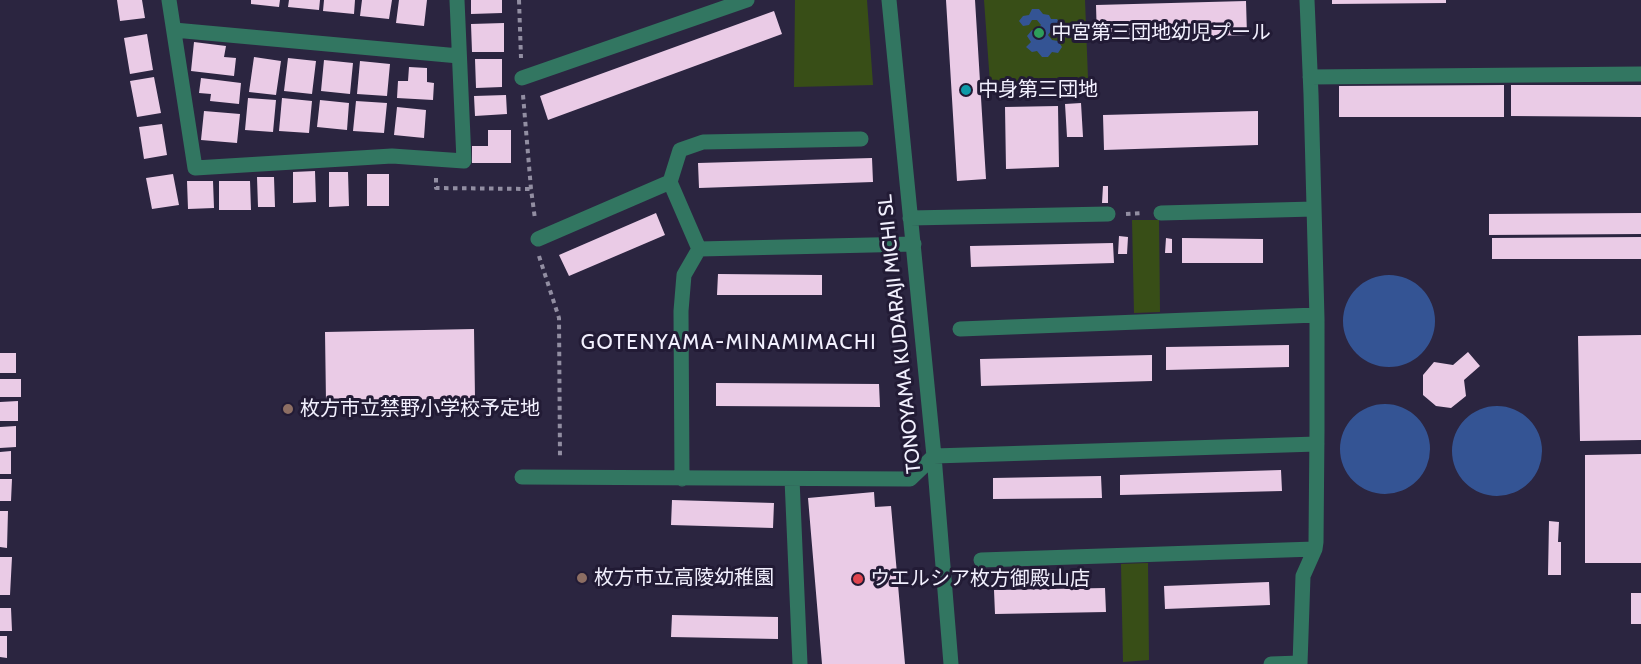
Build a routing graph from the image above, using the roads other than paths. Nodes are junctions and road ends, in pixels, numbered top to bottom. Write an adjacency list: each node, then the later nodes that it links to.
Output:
1 (169, 0): 6 (street)
2 (456, 0): 7 (street)
3 (747, 0): 10 (street)
4 (889, 0): 16 (street, TONOYAMA KUDARAJI MICHI SL)
5 (1306, 0): 9 (street)
6 (174, 30): 7 (street); 7 (street)
7 (459, 56)
8 (1641, 74): 9 (street)
9 (1310, 77): 13 (street)
10 (522, 78)
11 (861, 139): 12 (street)
12 (670, 182): 17 (street); 19 (street)
13 (1314, 209): 14 (street); 20 (street)
14 (1161, 213)
15 (1108, 214): 16 (street)
16 (910, 218): 18 (street, TONOYAMA KUDARAJI MICHI SL)
17 (538, 238)
18 (914, 244): 19 (street); 23 (street, TONOYAMA KUDARAJI MICHI SL)
19 (699, 249): 25 (street)
20 (1316, 315): 21 (street); 22 (street)
21 (960, 329)
22 (1317, 444): 23 (street); 27 (street)
23 (934, 456): 26 (street); 30 (street, TONOYAMA KUDARAJI MICHI SL)
24 (522, 477): 25 (street)
25 (682, 478): 26 (street)
26 (792, 479): 29 (street)
27 (1315, 549): 28 (street); 32 (street)
28 (981, 560)
29 (800, 664)
30 (951, 664)
31 (1270, 664): 32 (street)
32 (1300, 664)

